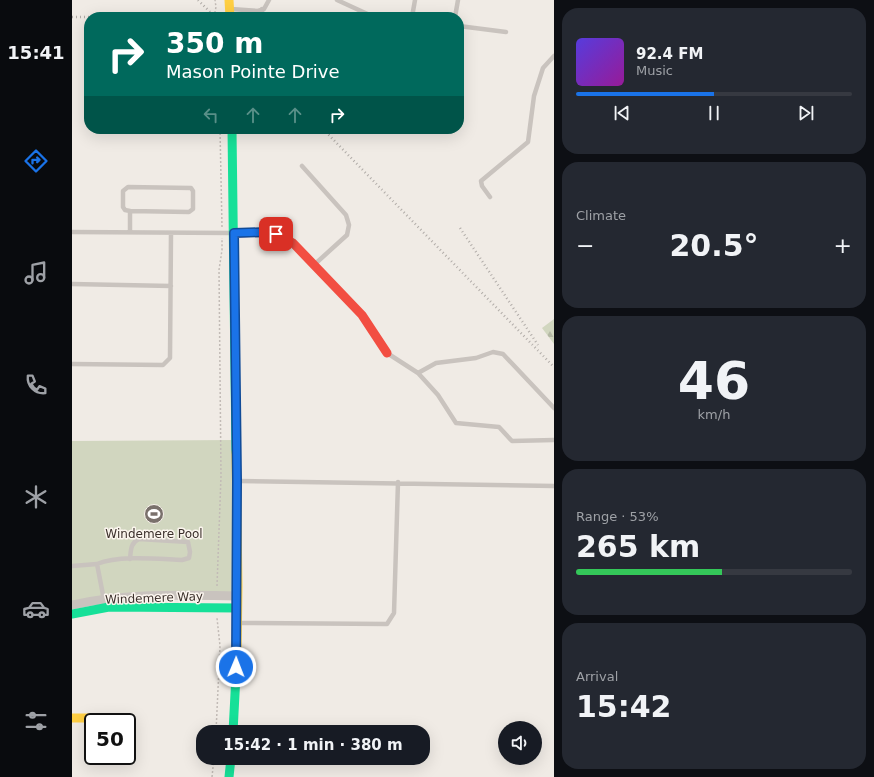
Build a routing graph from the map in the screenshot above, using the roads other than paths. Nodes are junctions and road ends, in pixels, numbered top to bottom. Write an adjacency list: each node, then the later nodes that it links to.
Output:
1 (269, 0): 6 (lane)
2 (337, 0): 7 (lane)
3 (415, 0): 8 (lane)
4 (458, 0): 9 (lane)
5 (229, 9): 6 (lane)
6 (262, 9)
7 (363, 12)
8 (413, 12)
9 (456, 12)
10 (464, 27): 11 (lane)
11 (506, 32)
12 (554, 56): 15 (lane)
13 (232, 134): 20 (main road)
14 (302, 166): 21 (lane)
15 (490, 197)
16 (130, 211): 16 (lane); 18 (lane)
17 (72, 232): 18 (lane)
18 (130, 232): 19 (lane)
19 (171, 232): 20 (lane); 23 (lane)
20 (234, 233): 21 (main road); 29 (main road)
21 (314, 264): 24 (main road)
22 (72, 284): 23 (lane)
23 (171, 286): 25 (lane)
24 (387, 353): 26 (lane)
25 (72, 364)
26 (418, 373): 27 (lane); 28 (lane)
27 (554, 408)
28 (554, 440)
29 (237, 481): 30 (lane); 35 (main road)
30 (398, 482): 31 (lane); 40 (lane)
31 (554, 486)
32 (130, 559): 32 (lane); 33 (lane)
33 (97, 564): 34 (lane); 36 (lane)
34 (72, 566)
35 (237, 596): 36 (street, Windemere Way); 38 (main road)
36 (104, 604): 37 (street, Windemere Way); 38 (main road, Windemere Way); 39 (main road, Windemere Way)
37 (72, 605)
38 (237, 608): 40 (main road)
39 (72, 614)
40 (237, 623): 43 (main road)
41 (84, 717): 42 (main road)
42 (72, 718)
43 (233, 725)
44 (230, 765): 45 (main road)
45 (229, 777)

